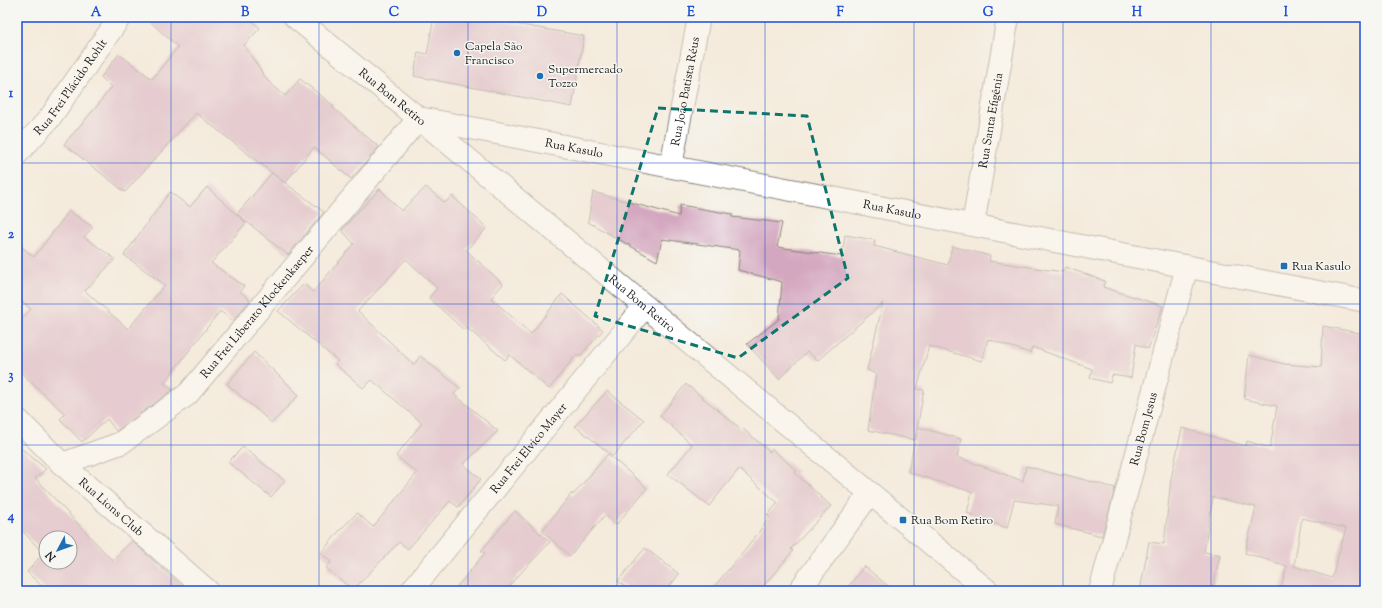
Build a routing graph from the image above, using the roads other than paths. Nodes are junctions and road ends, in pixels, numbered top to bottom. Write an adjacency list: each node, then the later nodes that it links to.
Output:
1 (120, 17): 6 (street, Rua Frei Plácido Rohlt)
2 (295, 17): 5 (street, Rua Bom Retiro)
3 (699, 17): 7 (street, Rua João Batista Réus)
4 (1008, 17): 8 (street, Rua Santa Efigênia)
5 (418, 118): 7 (street, Rua Kasulo); 11 (street, Rua Bom Retiro); 13 (street, Rua Frei Liberato Klockenkaeper)
6 (17, 154)
7 (671, 166): 8 (street, Rua Kasulo)
8 (973, 225): 9 (street, Rua Kasulo)
9 (1186, 266): 10 (street, Rua Kasulo); 19 (street, Rua Bom Jesus)
10 (1365, 301)
11 (645, 306): 14 (street, Rua Bom Retiro); 16 (street, Rua Frei Elvico Mayer)
12 (17, 419): 13 (street, Rua Lions Club)
13 (62, 464): 15 (street, Rua Lions Club)
14 (870, 493): 17 (street); 18 (street, Rua Bom Retiro)
15 (208, 591)
16 (411, 591)
17 (799, 591)
18 (988, 591)
19 (1100, 591)

